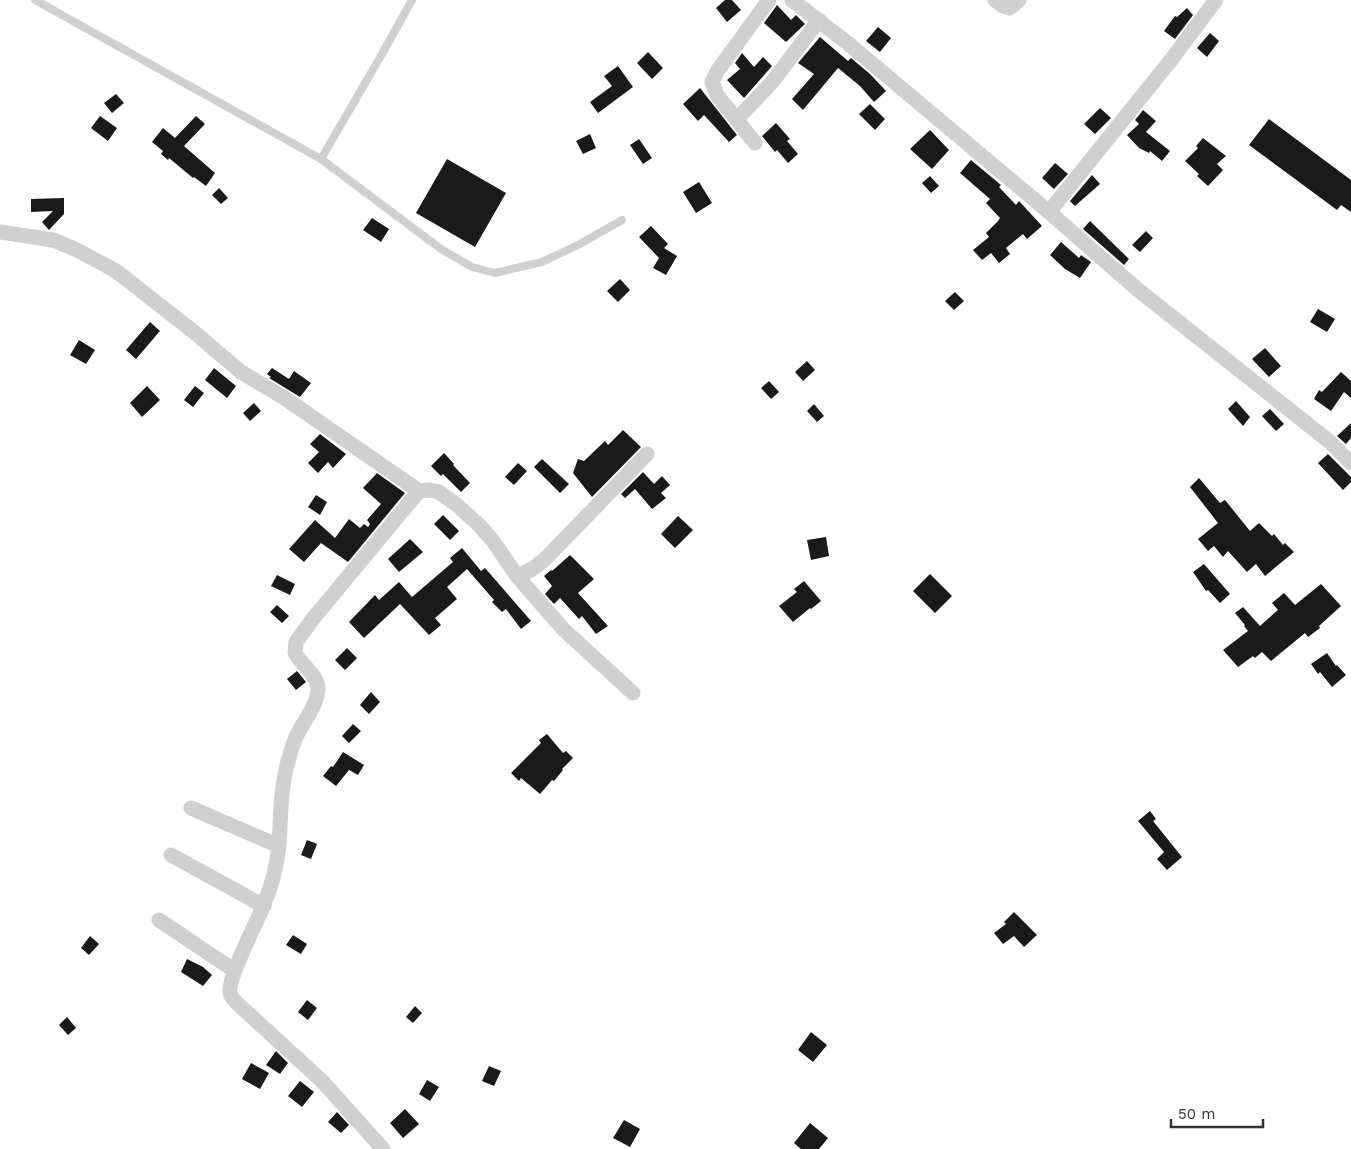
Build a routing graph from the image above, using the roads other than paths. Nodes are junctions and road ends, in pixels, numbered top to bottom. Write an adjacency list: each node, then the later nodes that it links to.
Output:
1 (35, 0): 11 (lane)
2 (412, 0): 11 (lane)
3 (770, 0): 9 (street)
4 (792, 0): 8 (street)
5 (995, 0): 6 (street)
6 (1019, 0)
7 (1216, 0): 12 (street)
8 (819, 20): 9 (street); 12 (street)
9 (737, 119): 10 (street)
10 (755, 143)
11 (321, 159): 13 (lane)
12 (1050, 212): 16 (street)
13 (622, 220)
14 (0, 232): 17 (street)
15 (647, 454): 18 (street)
16 (1351, 463)
17 (419, 491): 18 (street); 21 (street)
18 (517, 576): 19 (street)
19 (632, 693)
20 (192, 808): 21 (street)
21 (279, 846): 23 (street)
22 (171, 855): 23 (street)
23 (264, 906): 25 (street)
24 (159, 920): 25 (street)
25 (235, 971): 26 (street)
26 (382, 1149)

